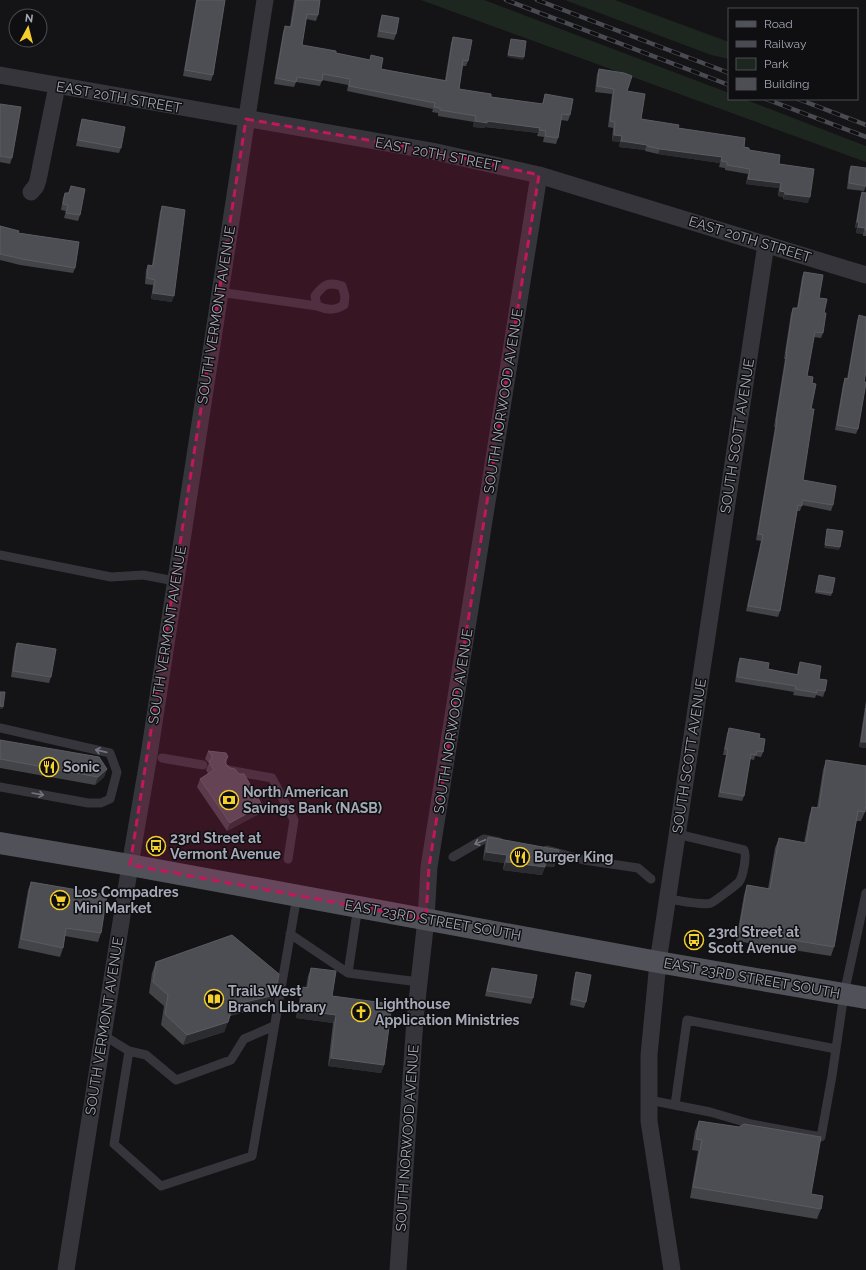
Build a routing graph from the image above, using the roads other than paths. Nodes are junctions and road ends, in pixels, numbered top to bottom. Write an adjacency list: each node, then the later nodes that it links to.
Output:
1 (265, 0): 4 (street, SOUTH VERMONT AVENUE)
2 (0, 75): 3 (street, EAST 20TH STREET)
3 (57, 86): 4 (street, EAST 20TH STREET); 6 (street)
4 (246, 119): 5 (street, EAST 20TH STREET); 9 (street, SOUTH VERMONT AVENUE)
5 (539, 175): 7 (street, EAST 20TH STREET); 31 (street, SOUTH NORWOOD AVENUE)
6 (31, 192)
7 (766, 244): 8 (street, EAST 20TH STREET); 18 (street, SOUTH SCOTT AVENUE)
8 (866, 276)
9 (219, 292): 10 (lane); 12 (street, SOUTH VERMONT AVENUE)
10 (317, 306)
11 (0, 555): 12 (lane)
12 (175, 581): 24 (street, SOUTH VERMONT AVENUE)
13 (0, 728): 17 (lane, one-way to 13)
14 (162, 758): 15 (lane)
15 (203, 765)
16 (228, 770): 23 (lane)
17 (0, 787)
18 (677, 834): 28 (street, SOUTH SCOTT AVENUE); 28 (lane)
19 (0, 843): 24 (main road, EAST 23RD STREET SOUTH)
20 (507, 843): 22 (lane, one-way to 22)
21 (537, 848): 25 (lane)
22 (453, 857)
23 (288, 859)
24 (130, 865): 27 (main road, EAST 23RD STREET SOUTH); 39 (street, SOUTH VERMONT AVENUE)
25 (651, 880)
26 (866, 893): 29 (lane)
27 (297, 896): 30 (main road, EAST 23RD STREET SOUTH); 32 (lane)
28 (668, 898): 33 (street, SOUTH SCOTT AVENUE)
29 (865, 905): 36 (lane)
30 (358, 906): 31 (main road, EAST 23RD STREET SOUTH); 34 (lane)
31 (426, 918): 33 (main road, EAST 23RD STREET SOUTH); 35 (street, SOUTH NORWOOD AVENUE)
32 (290, 934): 34 (lane); 38 (lane)
33 (658, 962): 36 (main road, EAST 23RD STREET SOUTH); 42 (street, SOUTH SCOTT AVENUE)
34 (348, 973): 35 (lane)
35 (419, 982): 45 (street, SOUTH NORWOOD AVENUE)
36 (844, 994): 37 (main road, EAST 23RD STREET SOUTH); 40 (lane)
37 (866, 998)
38 (274, 1026): 41 (lane); 41 (lane)
39 (103, 1035): 41 (lane); 44 (street, SOUTH VERMONT AVENUE)
40 (836, 1049): 43 (lane); 43 (lane)
41 (129, 1051)
42 (649, 1100): 43 (lane); 46 (street, SOUTH SCOTT AVENUE)
43 (675, 1105)
44 (66, 1270)
45 (398, 1270)
46 (672, 1270)

